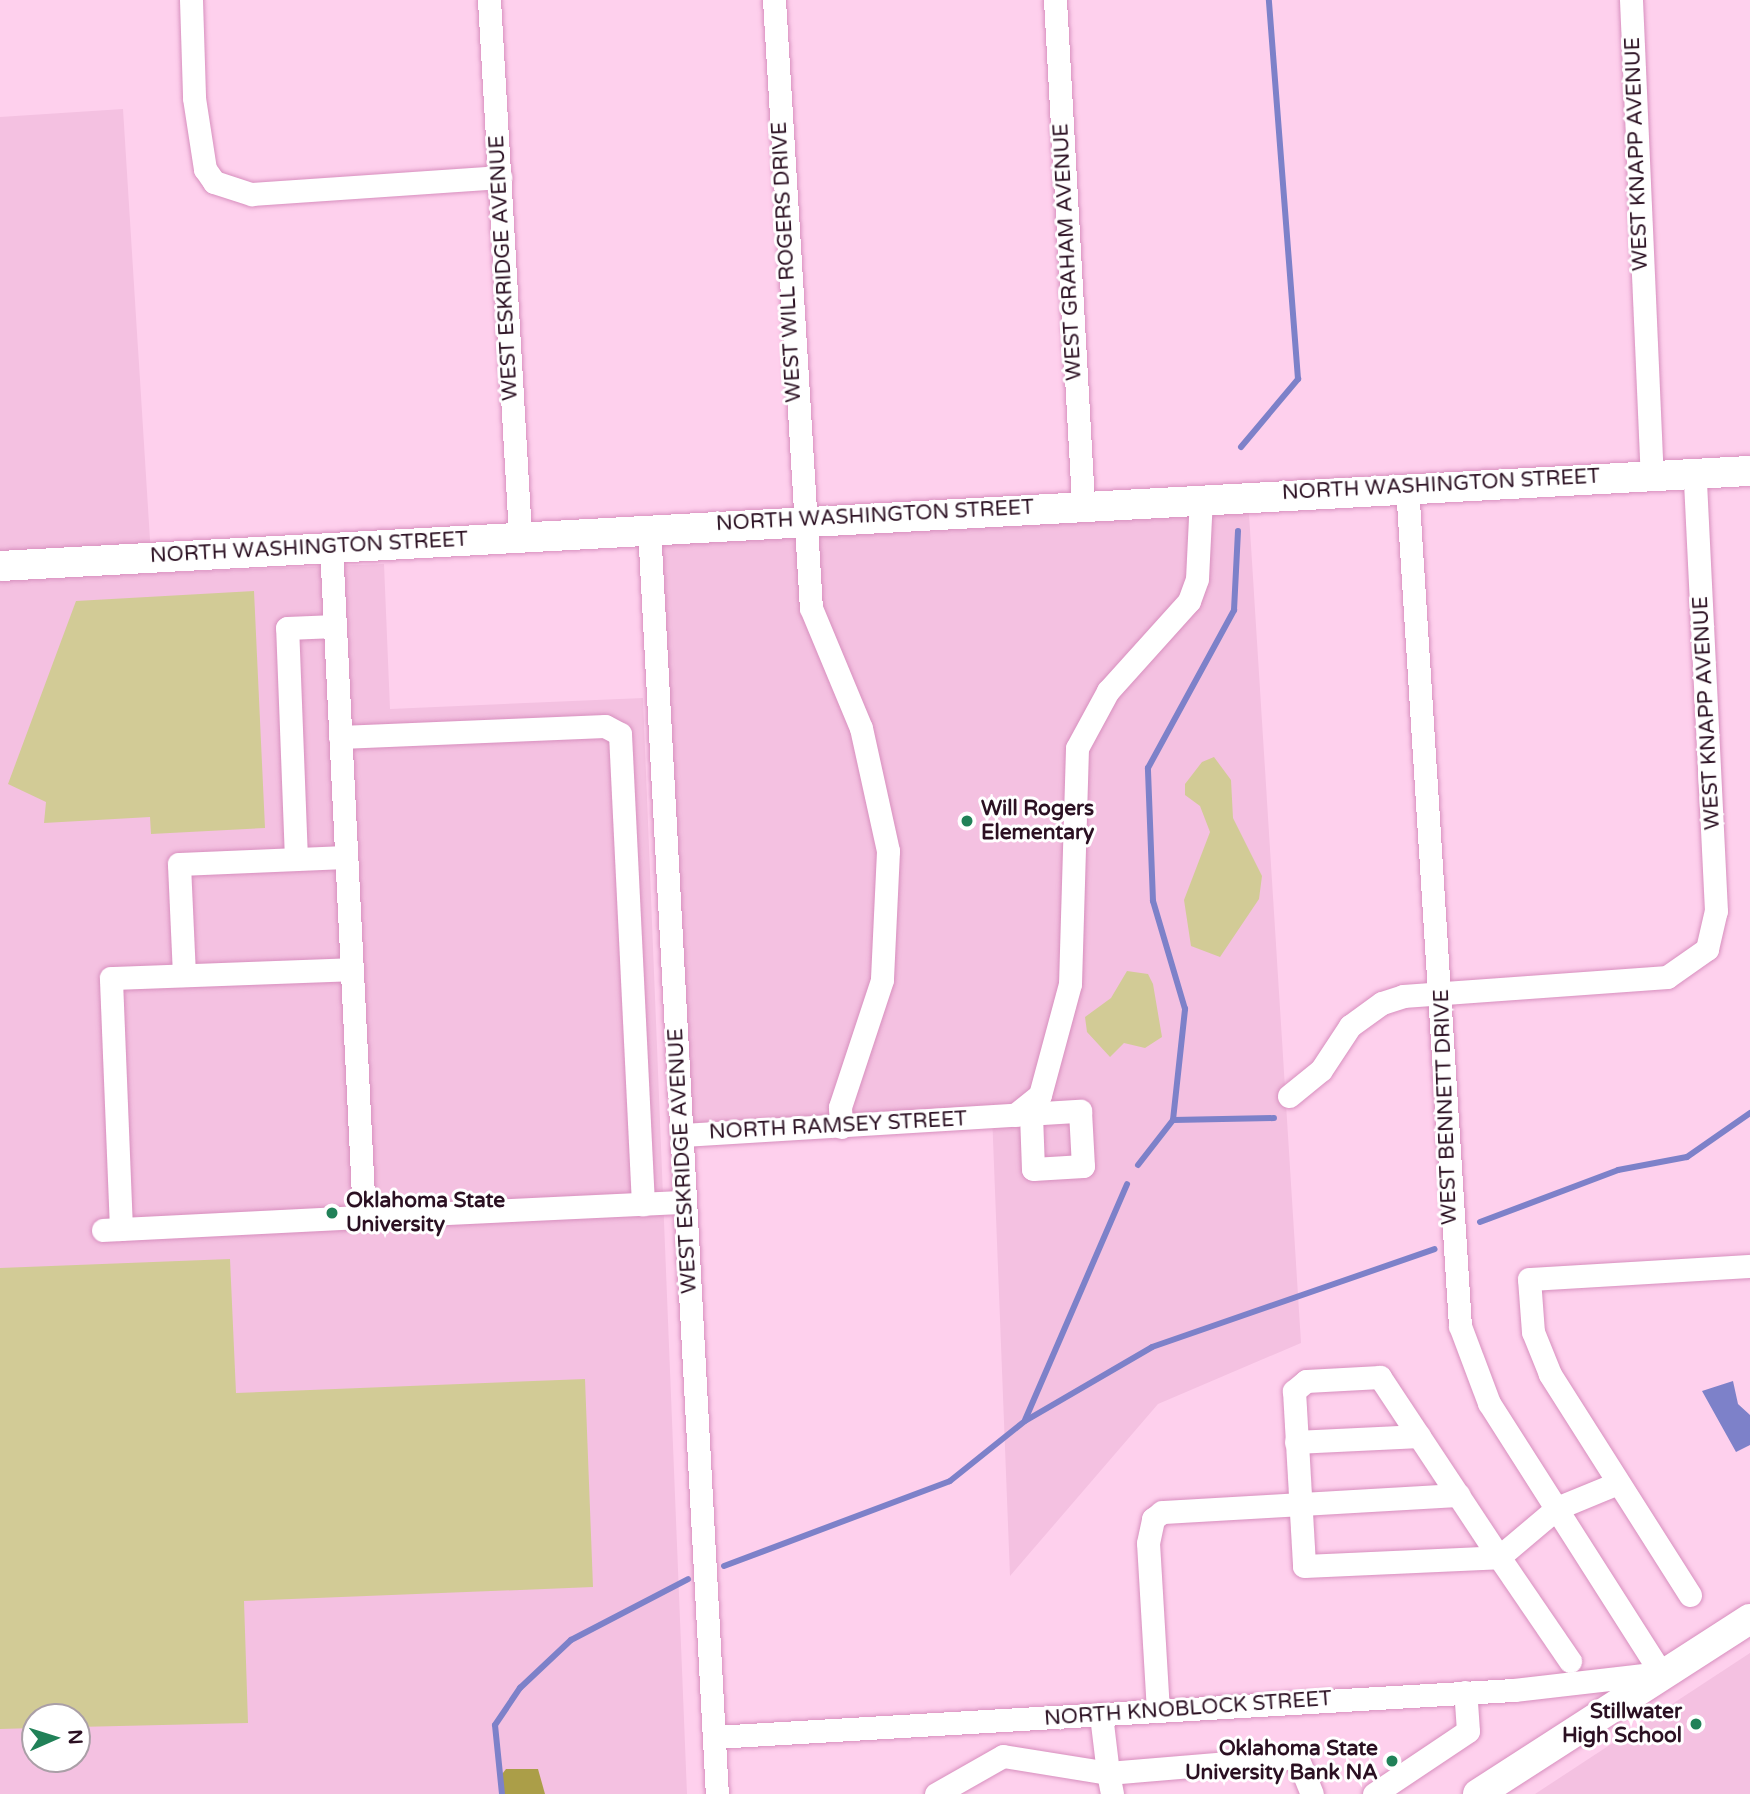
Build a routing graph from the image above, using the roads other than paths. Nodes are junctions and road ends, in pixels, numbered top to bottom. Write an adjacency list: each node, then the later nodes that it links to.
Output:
1 (191, 0): 6 (street)
2 (489, 0): 6 (street, WEST ESKRIDGE AVENUE)
3 (774, 0): 13 (street, WEST WILL ROGERS DRIVE)
4 (1055, 0): 12 (street, WEST GRAHAM AVENUE)
5 (1630, 0): 9 (street, WEST KNAPP AVENUE)
6 (500, 177): 15 (street, WEST ESKRIDGE AVENUE)
7 (1750, 471): 8 (main road, NORTH WASHINGTON STREET)
8 (1695, 475): 9 (main road, NORTH WASHINGTON STREET); 24 (street, WEST KNAPP AVENUE)
9 (1652, 476): 10 (main road, NORTH WASHINGTON STREET)
10 (1407, 486): 11 (main road, NORTH WASHINGTON STREET); 24 (street, WEST BENNETT DRIVE)
11 (1201, 497): 12 (main road, NORTH WASHINGTON STREET); 26 (street, NORTH RAMSEY STREET)
12 (1083, 503): 13 (main road, NORTH WASHINGTON STREET)
13 (805, 523): 14 (main road, NORTH WASHINGTON STREET); 26 (street, WEST WILL ROGERS DRIVE)
14 (649, 528): 15 (main road, NORTH WASHINGTON STREET); 27 (street, WEST ESKRIDGE AVENUE)
15 (520, 535): 16 (main road, NORTH WASHINGTON STREET)
16 (331, 546): 17 (main road, NORTH WASHINGTON STREET); 18 (street)
17 (0, 566)
18 (335, 626): 19 (street); 21 (street)
19 (340, 737): 20 (street); 29 (street)
20 (346, 857): 21 (street); 22 (street)
21 (296, 859): 23 (street)
22 (352, 969): 23 (street); 30 (street)
23 (184, 975): 30 (street)
24 (1442, 993): 25 (street); 37 (street, WEST BENNETT DRIVE)
25 (1289, 1096)
26 (841, 1126): 27 (street, NORTH RAMSEY STREET)
27 (682, 1135): 28 (street, WEST ESKRIDGE AVENUE)
28 (685, 1202): 29 (street); 46 (street, WEST ESKRIDGE AVENUE)
29 (642, 1204): 30 (street)
30 (364, 1217)
31 (1750, 1266): 34 (street)
32 (1419, 1436): 33 (street); 33 (street); 35 (street)
33 (1296, 1443): 36 (street)
34 (1618, 1483): 37 (street); 39 (street)
35 (1459, 1495): 36 (street); 38 (street)
36 (1300, 1503): 38 (street); 44 (street)
37 (1557, 1508): 38 (street); 42 (street, WEST BENNETT DRIVE)
38 (1499, 1557): 41 (street)
39 (1690, 1595)
40 (1750, 1619): 42 (main road)
41 (1570, 1661)
42 (1661, 1673): 43 (street, NORTH KNOBLOCK STREET); 52 (main road)
43 (1465, 1692): 44 (street, NORTH KNOBLOCK STREET); 51 (street)
44 (1158, 1712): 45 (street, NORTH KNOBLOCK STREET)
45 (1101, 1715): 46 (street, NORTH KNOBLOCK STREET); 47 (street)
46 (715, 1737): 48 (street, WEST ESKRIDGE AVENUE)
47 (1110, 1784): 49 (street); 50 (street)
48 (717, 1794)
49 (936, 1794)
50 (1312, 1794)
51 (1374, 1794)
52 (1478, 1794)

